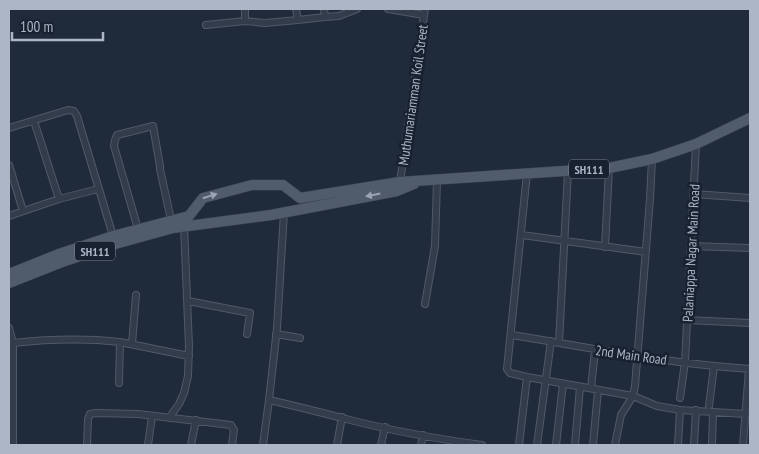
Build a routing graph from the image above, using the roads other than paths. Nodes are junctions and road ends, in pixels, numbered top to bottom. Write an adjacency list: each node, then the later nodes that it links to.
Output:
1 (245, 9): 9 (street)
2 (296, 9): 8 (street)
3 (324, 9): 7 (street)
4 (357, 9): 7 (street)
5 (388, 9): 6 (street)
6 (425, 12): 22 (street, Muthumariamman Koil Street)
7 (324, 17): 8 (street)
8 (298, 20): 9 (street)
9 (245, 21): 10 (street)
10 (206, 25)
11 (750, 118): 14 (main road, SH111)
12 (34, 121): 13 (street); 23 (street); 26 (street)
13 (9, 128)
14 (696, 144): 15 (main road, SH111); 24 (street, Palaniappa Nagar Main Road)
15 (652, 159): 17 (main road, SH111); 39 (street)
16 (9, 165): 27 (street)
17 (609, 168): 18 (main road, SH111); 37 (street)
18 (568, 171): 19 (main road, SH111); 35 (street)
19 (527, 173): 20 (main road, SH111); 34 (street)
20 (437, 180): 21 (main road, SH111); 44 (street)
21 (420, 181): 22 (main road, SH111); 28 (main road, SH111, one-way to 28)
22 (400, 182): 30 (main road, SH111, one-way to 22)
23 (98, 189): 26 (street); 33 (street)
24 (694, 194): 25 (street); 36 (street, Palaniappa Nagar Main Road)
25 (750, 198)
26 (60, 199): 27 (street)
27 (23, 211): 29 (street)
28 (284, 212): 31 (main road); 49 (street)
29 (9, 216)
30 (171, 220): 32 (main road, SH111); 32 (street)
31 (184, 226): 41 (main road, SH111); 43 (street)
32 (138, 229): 33 (main road, SH111)
33 (113, 236): 40 (main road, SH111)
34 (522, 236): 35 (street); 50 (street)
35 (564, 242): 37 (street); 55 (street)
36 (691, 246): 38 (street); 45 (street, Palaniappa Nagar Main Road)
37 (605, 247): 39 (street)
38 (750, 248)
39 (646, 252): 59 (street)
40 (9, 274)
41 (9, 283)
42 (136, 295): 56 (street)
43 (188, 301): 48 (street); 58 (street)
44 (425, 304)
45 (688, 320): 46 (street); 60 (street, Palaniappa Nagar Main Road)
46 (750, 323)
47 (9, 328): 54 (street)
48 (247, 334)
49 (276, 334): 51 (street); 71 (street)
50 (512, 335): 53 (street, 2nd Main Road); 63 (street)
51 (300, 338)
52 (120, 342): 54 (street); 56 (street); 65 (street)
53 (551, 342): 55 (street, 2nd Main Road); 64 (street)
54 (13, 343): 75 (street)
55 (559, 343): 57 (street, 2nd Main Road)
56 (132, 344): 58 (street)
57 (595, 350): 59 (street, 2nd Main Road); 68 (street)
58 (189, 356): 78 (street)
59 (637, 356): 60 (street, 2nd Main Road); 69 (street)
60 (685, 362): 61 (street, 2nd Main Road); 70 (street, Palaniappa Nagar Main Road)
61 (714, 366): 62 (street, 2nd Main Road); 72 (street)
62 (750, 369): 76 (street)
63 (527, 377): 64 (street); 94 (street)
64 (546, 381): 66 (street); 95 (street)
65 (119, 383)
66 (563, 384): 67 (street); 96 (street)
67 (580, 387): 68 (street); 97 (street)
68 (594, 389): 69 (street); 98 (street)
69 (633, 396): 73 (street); 99 (street)
70 (680, 398)
71 (269, 400): 79 (street); 89 (street)
72 (711, 409): 74 (street); 76 (street); 102 (street)
73 (680, 410): 74 (street); 100 (street)
74 (696, 410): 101 (street)
75 (11, 413): 84 (street)
76 (746, 414): 103 (street)
77 (152, 416): 78 (street); 85 (street); 86 (street)
78 (169, 418): 80 (street)
79 (342, 418): 81 (street); 90 (street)
80 (196, 420): 87 (street); 88 (street)
81 (385, 427): 82 (street); 91 (street)
82 (423, 435): 83 (street); 92 (street)
83 (460, 444): 93 (street)
84 (13, 445)
85 (87, 445)
86 (148, 445)
87 (191, 445)
88 (232, 445)
89 (263, 445)
90 (337, 445)
91 (381, 445)
92 (421, 445)
93 (482, 445)
94 (519, 445)
95 (537, 445)
96 (556, 445)
97 (575, 445)
98 (593, 445)
99 (615, 445)
100 (678, 445)
101 (694, 445)
102 (712, 445)
103 (743, 445)

